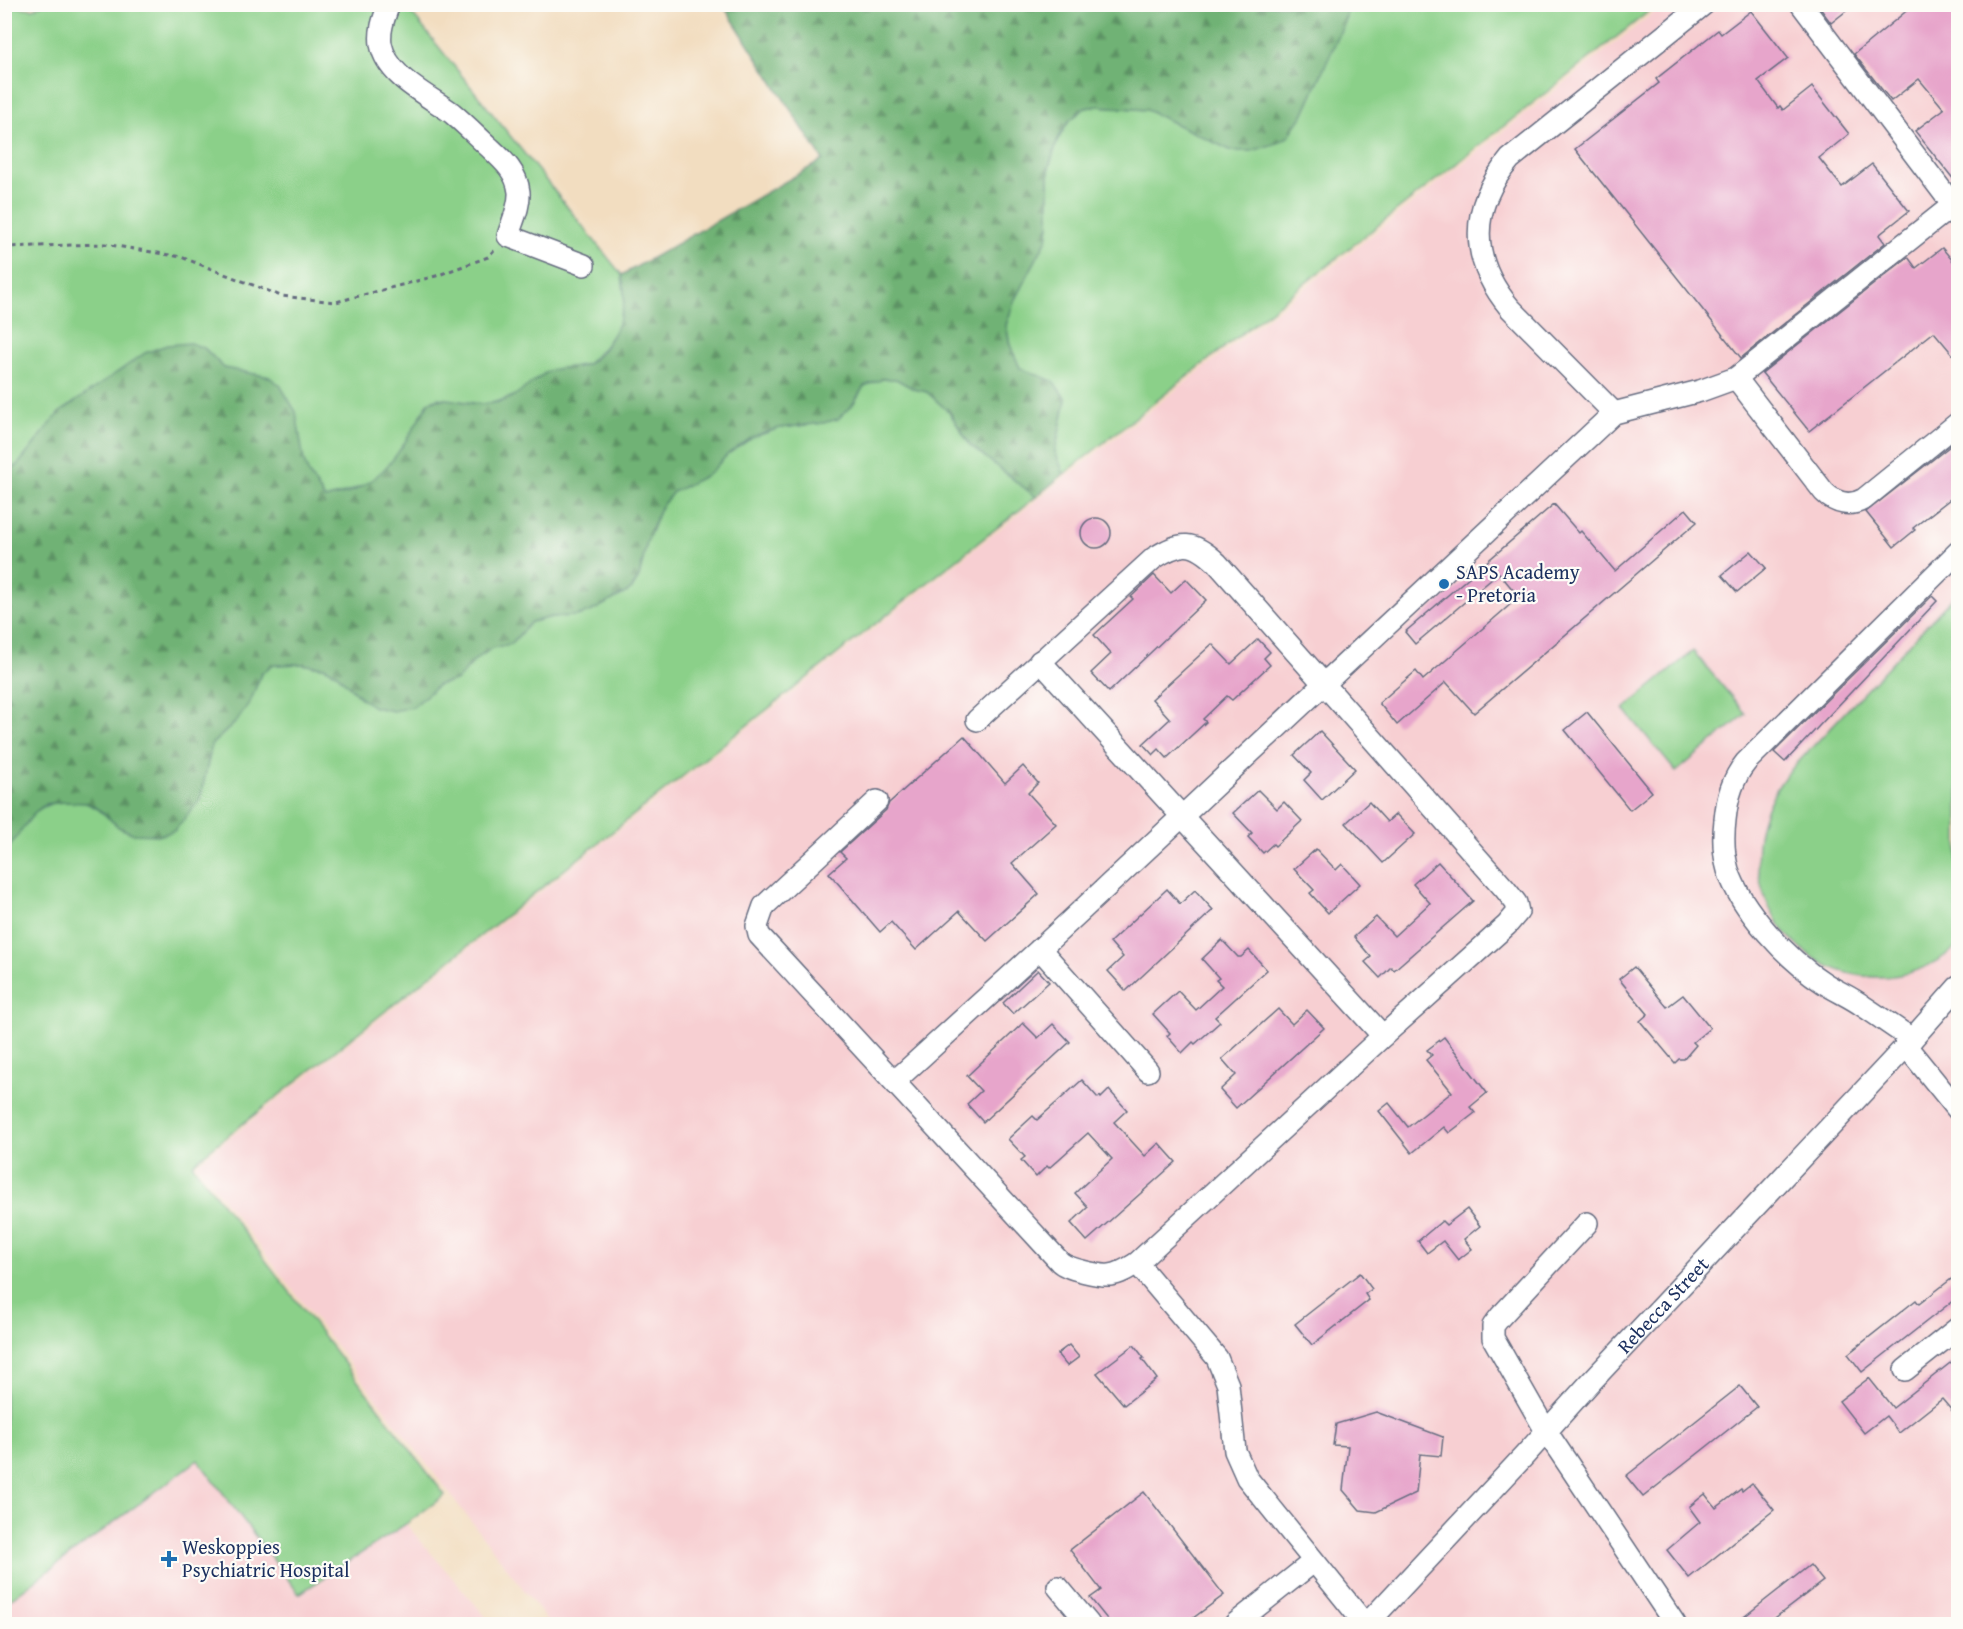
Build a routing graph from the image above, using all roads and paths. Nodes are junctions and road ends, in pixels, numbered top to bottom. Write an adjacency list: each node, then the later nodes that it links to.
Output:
1 (389, 4): 5 (street)
2 (1704, 4): 9 (street)
3 (1801, 4): 4 (street)
4 (1956, 209): 8 (street)
5 (508, 236): 6 (path); 7 (street)
6 (4, 247)
7 (584, 265)
8 (1736, 378): 9 (street); 10 (street)
9 (1614, 413): 13 (street)
10 (1959, 423)
11 (1959, 552): 20 (street)
12 (1040, 661): 13 (street); 14 (street); 16 (street)
13 (1323, 685): 16 (street); 19 (street)
14 (977, 720)
15 (877, 801): 22 (street)
16 (1183, 816): 17 (street); 19 (street)
17 (1040, 949): 21 (street); 22 (street)
18 (1959, 987): 20 (street, Rebecca Street)
19 (1383, 1036): 25 (street)
20 (1909, 1043): 23 (street); 28 (street, Rebecca Street)
21 (1148, 1071)
22 (895, 1081): 25 (street)
23 (1959, 1110)
24 (1587, 1223): 28 (street)
25 (1137, 1263): 29 (street)
26 (1959, 1328): 27 (street)
27 (1905, 1370)
28 (1546, 1431): 33 (street, Rebecca Street); 34 (street)
29 (1313, 1562): 32 (street); 33 (street)
30 (1058, 1587): 31 (street)
31 (1089, 1624)
32 (1235, 1624)
33 (1366, 1624)
34 (1675, 1624)

